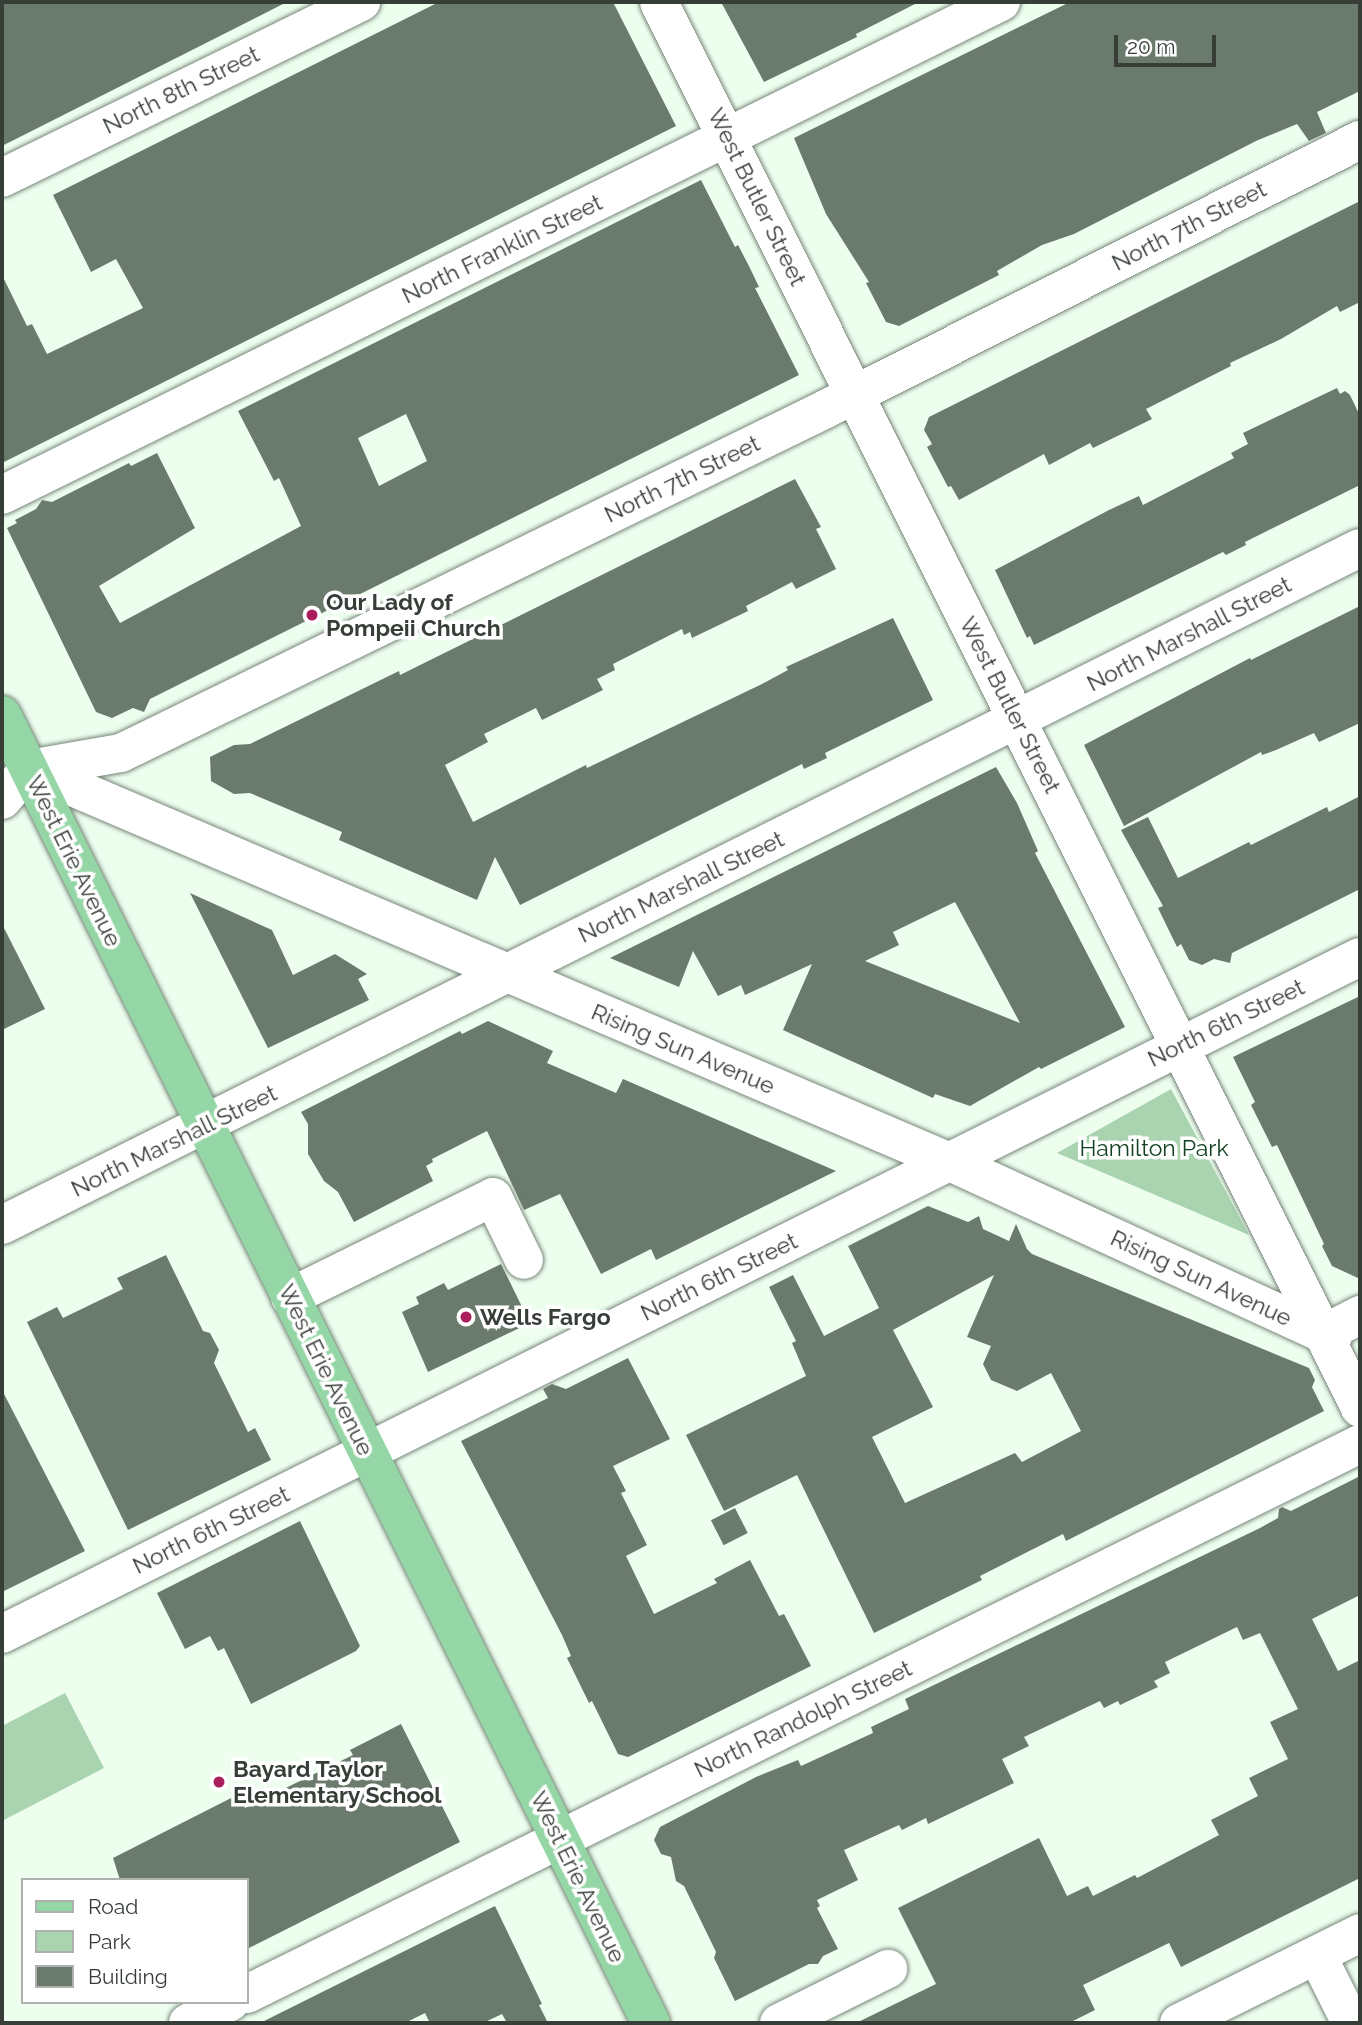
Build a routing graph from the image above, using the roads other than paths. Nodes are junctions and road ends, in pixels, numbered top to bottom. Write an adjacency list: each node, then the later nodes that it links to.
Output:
1 (361, 2): 6 (street, North 8th Street)
2 (659, 2): 4 (street, West Butler Street)
3 (1001, 2): 4 (street, North Franklin Street)
4 (727, 138): 7 (street, West Butler Street); 8 (street, North Franklin Street)
5 (1360, 140): 7 (street, North 7th Street)
6 (2, 178)
7 (855, 394): 11 (street, West Butler Street); 12 (street, North 7th Street)
8 (2, 495)
9 (1360, 548): 11 (street, North Marshall Street)
10 (2, 715): 12 (main road, West Erie Avenue)
11 (1017, 720): 15 (street, North Marshall Street); 16 (street, West Butler Street)
12 (15, 763): 13 (street); 15 (street, Rising Sun Avenue); 17 (main road, West Erie Avenue)
13 (2, 800)
14 (1360, 957): 16 (street, North 6th Street)
15 (506, 974): 17 (street, North Marshall Street); 18 (street, Rising Sun Avenue)
16 (1180, 1046): 18 (street, North 6th Street); 23 (street, West Butler Street)
17 (205, 1126): 19 (street, North Marshall Street); 21 (main road, West Erie Avenue)
18 (950, 1162): 23 (street, Rising Sun Avenue); 27 (street, North 6th Street)
19 (2, 1226)
20 (524, 1260): 21 (street)
21 (290, 1297): 27 (main road, West Erie Avenue)
22 (1360, 1315): 23 (street)
23 (1323, 1334): 24 (street, Rising Sun Avenue); 25 (street, West Butler Street)
24 (1360, 1349)
25 (1360, 1408)
26 (1360, 1444): 29 (street, North Randolph Street)
27 (367, 1452): 28 (street, North 6th Street); 29 (main road, West Erie Avenue)
28 (2, 1634)
29 (559, 1839): 33 (street, North Randolph Street); 38 (main road, West Erie Avenue)
30 (1360, 1933): 31 (street)
31 (1317, 1955): 40 (street); 41 (street)
32 (888, 1969): 39 (street)
33 (248, 1994)
34 (226, 2004): 36 (street)
35 (240, 2004): 37 (street)
36 (188, 2023)
37 (248, 2023)
38 (651, 2023)
39 (779, 2023)
40 (1179, 2023)
41 (1351, 2023)

